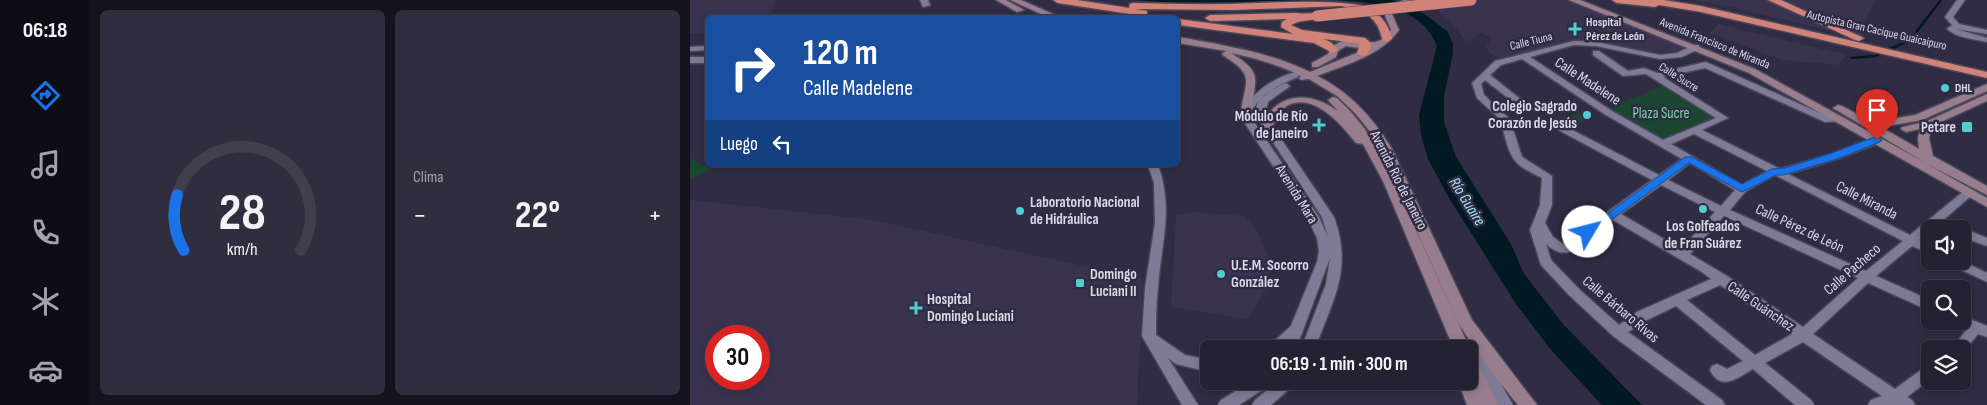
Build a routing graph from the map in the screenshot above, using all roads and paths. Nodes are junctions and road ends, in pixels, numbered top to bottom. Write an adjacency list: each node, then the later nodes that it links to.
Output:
1 (1000, 0): 20 (street)
2 (1014, 0): 21 (street)
3 (1096, 0): 16 (highway)
4 (1398, 0): 17 (highway)
5 (1408, 0): 19 (street, bridge)
6 (1445, 0): 17 (highway, bridge)
7 (1471, 0): 17 (highway, bridge)
8 (1573, 0): 31 (street, Avenida Francisco de Miranda)
9 (1588, 0): 54 (street, Avenida Francisco de Miranda)
10 (1617, 0): 15 (highway, Autopista Gran Cacique Guaicaipuro)
11 (1647, 0): 15 (highway, Autopista Gran Cacique Guaicaipuro)
12 (1773, 0): 30 (highway)
13 (1961, 0): 24 (street)
14 (1060, 1): 17 (highway); 22 (highway)
15 (1667, 3): 30 (highway, Autopista Gran Cacique Guaicaipuro); 30 (highway, Autopista Gran Cacique Guaicaipuro)
16 (1133, 6): 17 (highway); 18 (highway)
17 (1321, 11): 35 (highway)
18 (1370, 13): 19 (highway); 28 (highway)
19 (1388, 13): 28 (street)
20 (1031, 15)
21 (1051, 15)
22 (1124, 15)
23 (1180, 22): 34 (highway)
24 (1956, 26): 25 (street); 27 (street)
25 (1987, 32)
26 (1180, 40): 42 (street, Avenida Río de Janeiro)
27 (1987, 40)
28 (1383, 42): 35 (street)
29 (1180, 45): 37 (street, Avenida Río de Janeiro)
30 (1876, 45): 44 (highway, Autopista Gran Cacique Guaicaipuro); 46 (highway, Autopista Gran Cacique Guaicaipuro)
31 (1696, 47): 38 (street, Calle Tiuna); 54 (street, Avenida Francisco de Miranda)
32 (705, 48): 33 (street)
33 (690, 49)
34 (1333, 50): 35 (street); 41 (street)
35 (1364, 50): 43 (street)
36 (1596, 53): 48 (street, Calle Sucre)
37 (1227, 54): 45 (street, Avenida Río de Janeiro); 53 (street)
38 (1523, 56): 47 (street, Calle Tiuna); 61 (street, Calle Madelene)
39 (690, 60): 40 (street)
40 (705, 60)
41 (1326, 60): 42 (street); 45 (street)
42 (1274, 61): 45 (street, Avenida Río de Janeiro)
43 (1345, 61): 45 (street); 50 (street)
44 (1987, 69)
45 (1302, 75): 50 (street, Avenida Río de Janeiro); 53 (street); 58 (street, Avenida Mara); 65 (street, Avenida Río de Janeiro)
46 (1987, 75)
47 (1485, 76): 52 (street); 77 (street, Calle Bárbaro Rívas)
48 (1654, 76): 54 (street); 59 (street, Calle Sucre)
49 (1987, 87): 55 (street)
50 (1331, 88): 90 (street, Avenida Río de Janeiro)
51 (1987, 97): 57 (street)
52 (1525, 107)
53 (1246, 112): 91 (street, Avenida Mara)
54 (1839, 113): 55 (street); 60 (street, Avenida Francisco de Miranda); 60 (street, Avenida Francisco de Miranda)
55 (1908, 120): 60 (street)
56 (1552, 123): 68 (street, Calle Pérez de León)
57 (1928, 124): 60 (street); 64 (street)
58 (1267, 127): 65 (street); 98 (street, Avenida Mara)
59 (1694, 130): 61 (street); 67 (street)
60 (1875, 133): 63 (street); 64 (street); 67 (street)
61 (1662, 144): 62 (street, Calle Madelene)
62 (1689, 159): 68 (street); 69 (street, Calle Madelene)
63 (1911, 160): 64 (street); 71 (street)
64 (1933, 164): 70 (street); 72 (street)
65 (1382, 166): 90 (street, Avenida Río de Janeiro)
66 (1154, 167): 95 (street)
67 (1781, 174): 69 (street); 80 (street, Calle Miranda)
68 (1658, 180): 74 (street, Calle Pérez de León); 75 (street)
69 (1742, 189): 74 (street)
70 (1987, 191)
71 (1968, 192): 73 (street); 76 (street, Calle Pacheco)
72 (1987, 197)
73 (1987, 203)
74 (1724, 211): 83 (street); 85 (street, Calle Pérez de León)
75 (1612, 214): 77 (street); 83 (street, Calle Guánchez)
76 (1936, 220)
77 (1540, 223): 93 (street, Calle Bárbaro Rívas)
78 (1921, 233): 80 (street, Calle Pacheco)
79 (1971, 236): 81 (street)
80 (1911, 241): 82 (street, Calle Miranda); 85 (street, Calle Pacheco)
81 (1987, 242)
82 (1921, 246)
83 (1683, 255): 87 (street, Calle Guánchez)
84 (1971, 270): 86 (street)
85 (1867, 277): 89 (street, Calle Pérez de León); 94 (street, Calle Pacheco)
86 (1987, 278)
87 (1722, 279): 88 (street); 94 (street, Calle Guánchez)
88 (1678, 300): 93 (street); 102 (street)
89 (1921, 302)
90 (1459, 326): 99 (street); 100 (street, Avenida Río de Janeiro); 116 (street, Avenida Río de Janeiro); 117 (street)
91 (1298, 328): 96 (street); 97 (street, Avenida Mara)
92 (1981, 330): 101 (street)
93 (1618, 332): 118 (street, Calle Bárbaro Rívas)
94 (1803, 335): 102 (street, Calle Pacheco); 110 (street, Calle Guánchez)
95 (1149, 336): 103 (street); 111 (street)
96 (1284, 340)
97 (1293, 340)
98 (1311, 340)
99 (1455, 340)
100 (1461, 340)
101 (1970, 340)
102 (1752, 362): 104 (street, Calle Pacheco); 119 (street)
103 (1200, 364)
104 (1717, 370)
105 (1921, 380): 110 (street)
106 (1478, 383): 115 (street)
107 (1253, 390): 112 (street)
108 (1278, 390): 113 (street)
109 (1470, 390): 114 (street)
110 (1901, 401): 120 (street)
111 (1190, 405)
112 (1226, 405)
113 (1260, 405)
114 (1476, 405)
115 (1488, 405)
116 (1505, 405)
117 (1528, 405)
118 (1717, 405)
119 (1806, 405)
120 (1876, 405)

